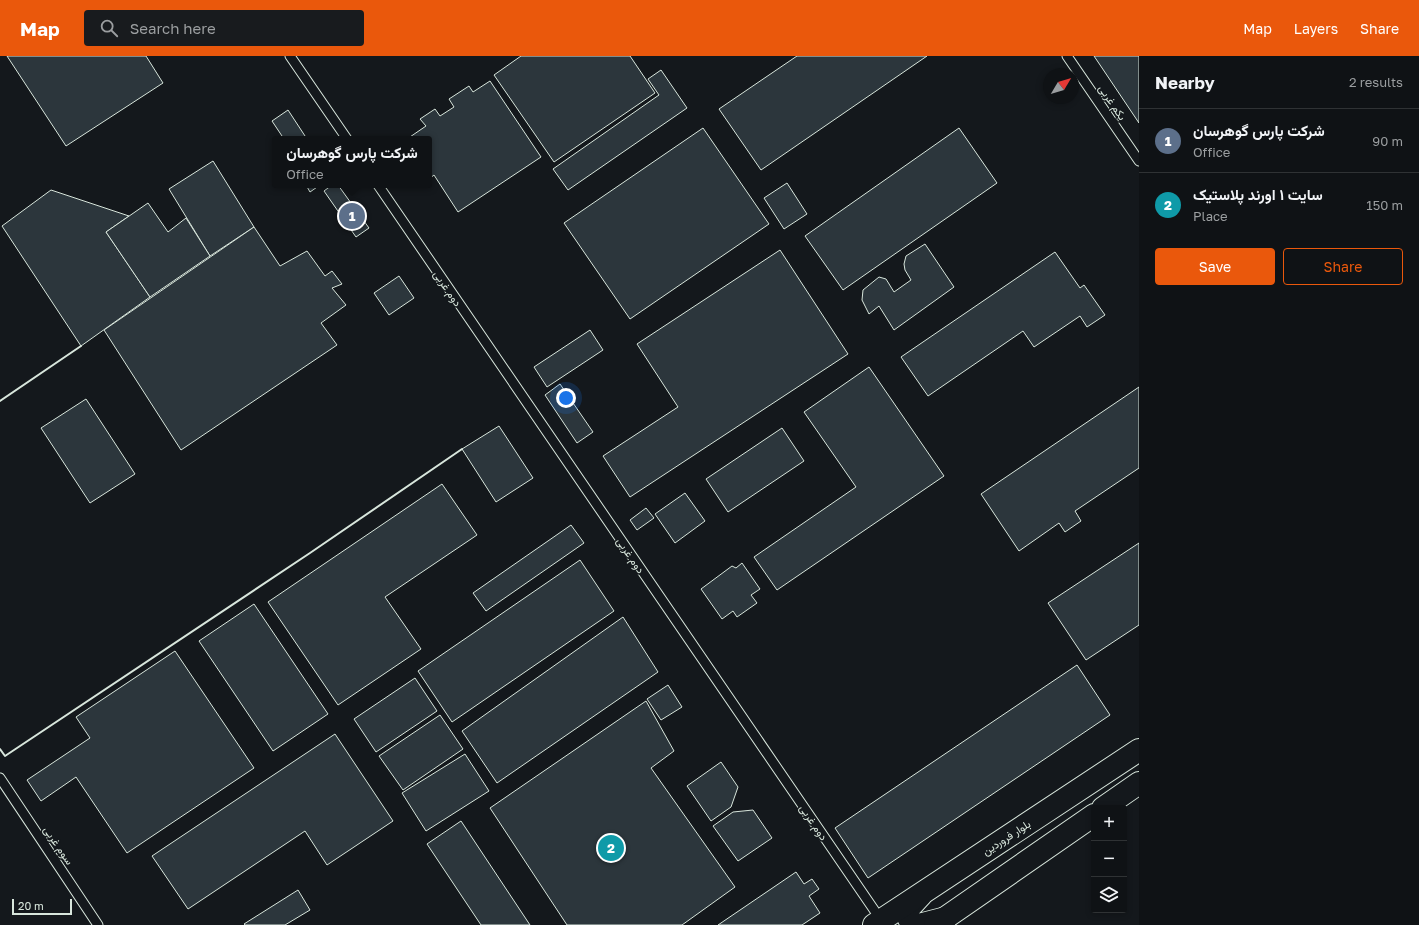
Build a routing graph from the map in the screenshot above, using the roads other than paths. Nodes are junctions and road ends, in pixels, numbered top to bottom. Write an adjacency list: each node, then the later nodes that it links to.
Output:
1 (290, 56): 3 (lane)
2 (1068, 56): 4 (lane, یکم غربی)
3 (345, 136)
4 (1139, 161)
5 (380, 188): 13 (lane, دوم غربی)
6 (1139, 750): 11 (street, بلوار فروردین)
7 (0, 778): 14 (lane, سوم غربی)
8 (1139, 783): 9 (street)
9 (1107, 805)
10 (1091, 816): 12 (street)
11 (926, 890): 12 (street); 13 (street, بلوار فروردین)
12 (940, 921)
13 (880, 923)
14 (98, 925)

